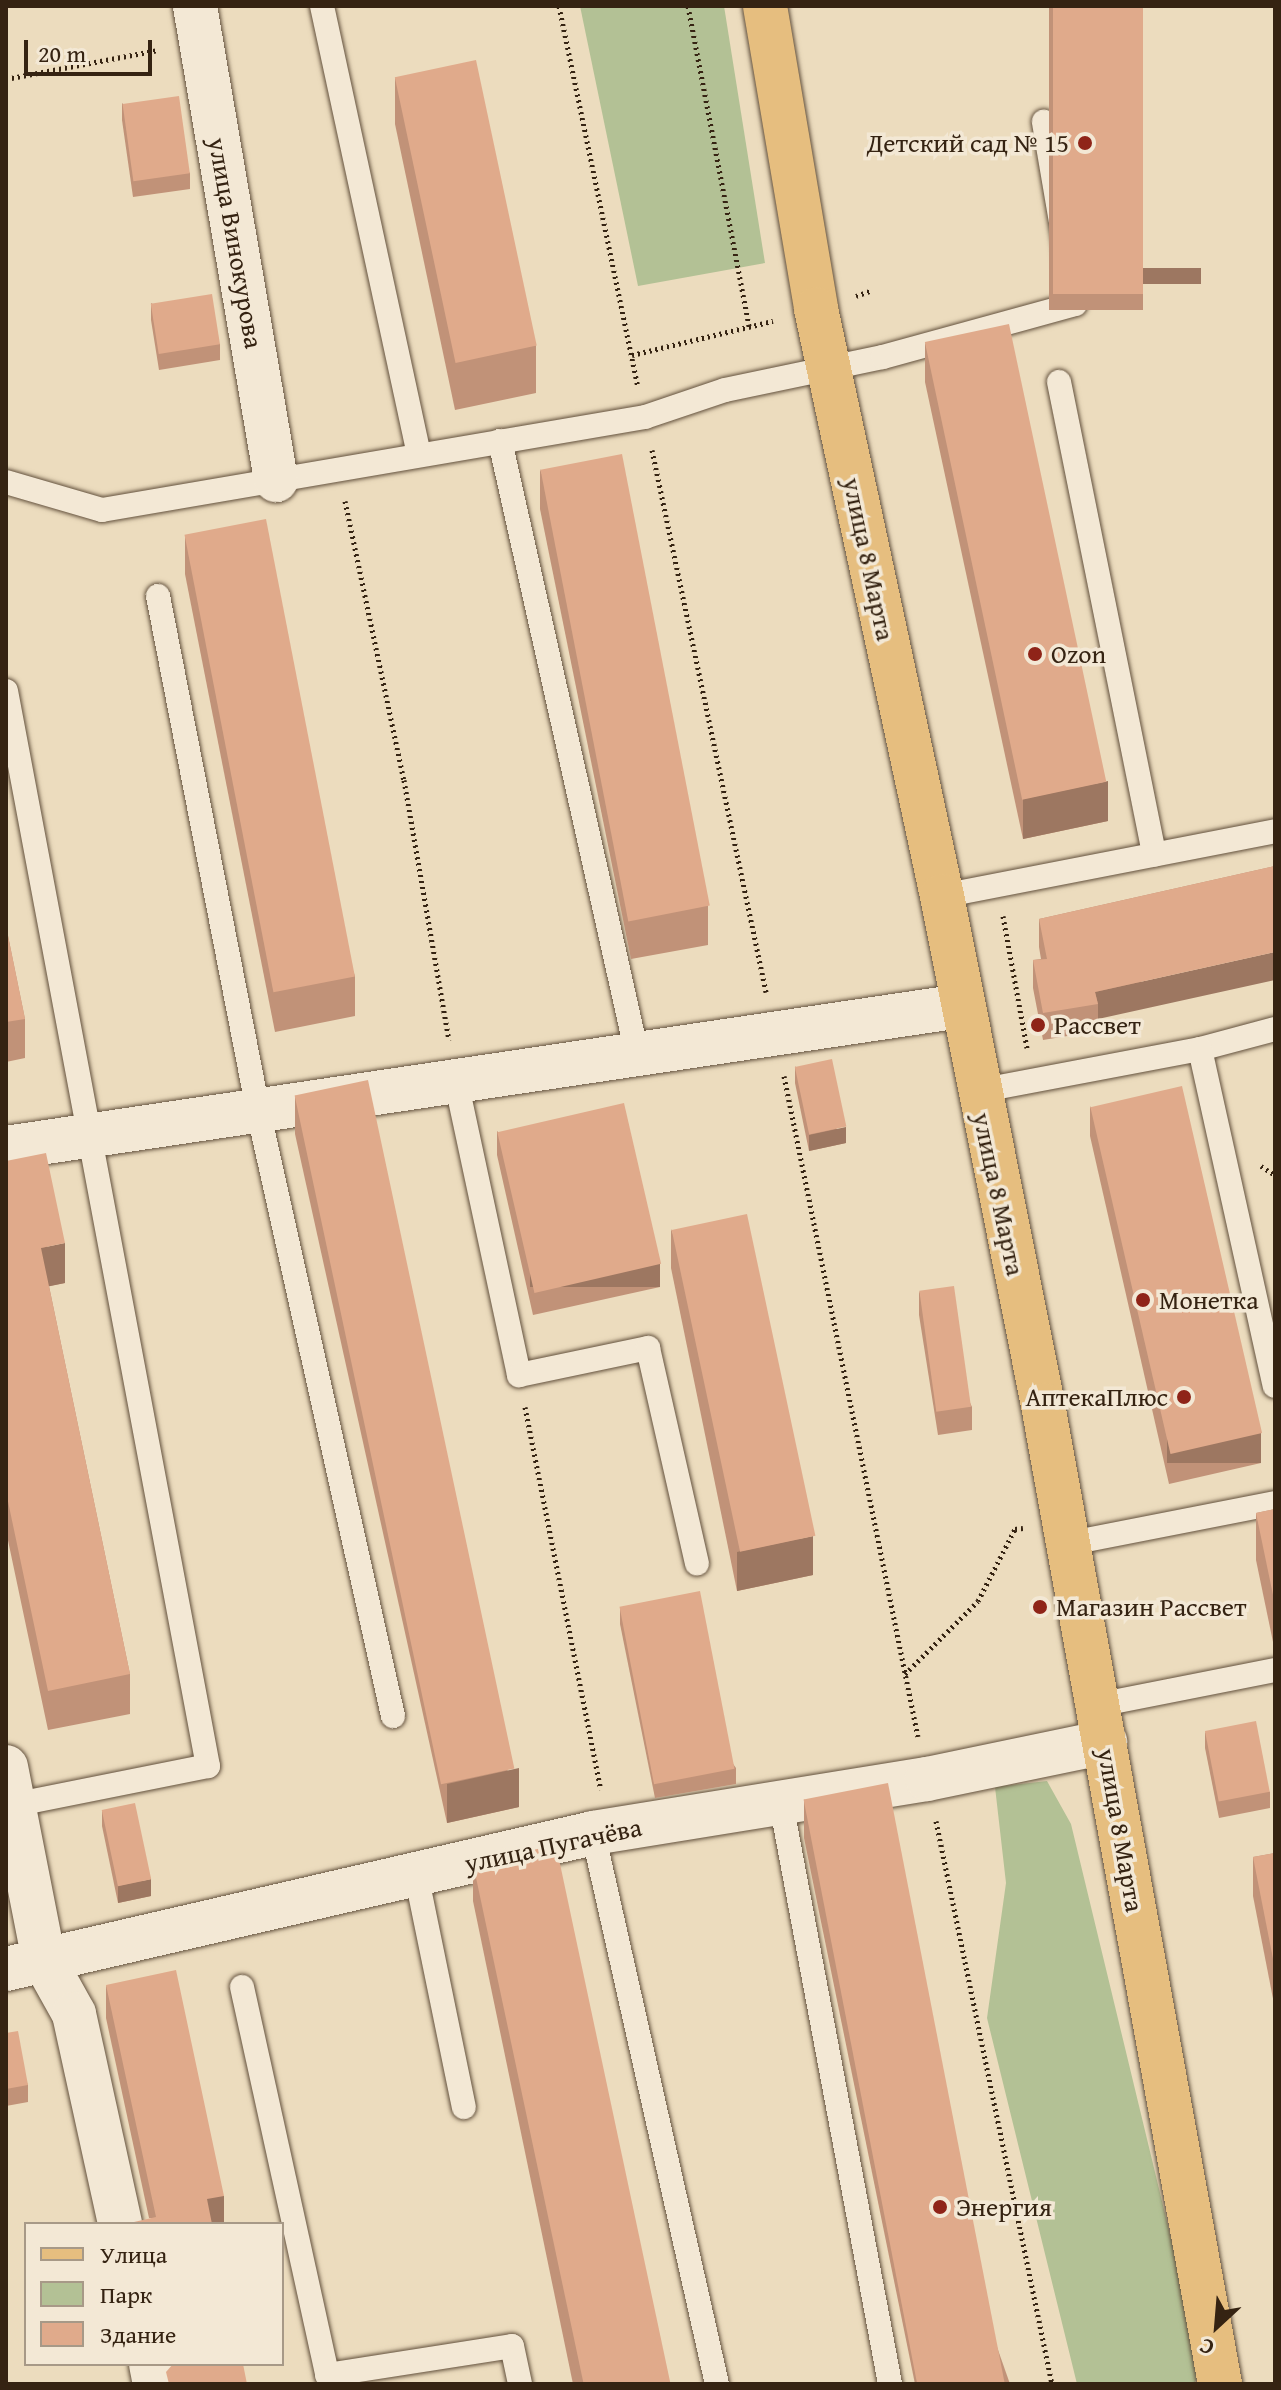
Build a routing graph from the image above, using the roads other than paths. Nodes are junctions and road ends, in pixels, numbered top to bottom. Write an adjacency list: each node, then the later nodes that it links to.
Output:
1 (322, 6): 8 (lane)
2 (765, 6): 5 (main road, улица 8 Марта)
3 (200, 15): 9 (street, улица Винокурова)
4 (1044, 122): 5 (lane)
5 (828, 365): 7 (lane); 15 (main road, улица 8 Марта)
6 (1059, 382): 14 (lane)
7 (500, 441): 8 (lane); 19 (lane)
8 (419, 455): 9 (lane)
9 (276, 480): 10 (lane)
10 (6, 482)
11 (158, 596): 22 (lane)
12 (6, 691): 23 (lane)
13 (1275, 831): 14 (lane)
14 (1154, 855): 15 (lane)
15 (942, 896): 16 (main road, улица 8 Марта)
16 (961, 1006): 19 (street); 21 (main road, улица 8 Марта)
17 (1275, 1029): 18 (lane)
18 (1200, 1049): 21 (lane); 25 (lane)
19 (637, 1054): 20 (street)
20 (456, 1081): 22 (street); 28 (lane)
21 (978, 1091): 27 (main road, улица 8 Марта)
22 (258, 1110): 23 (street); 30 (lane)
23 (90, 1135): 24 (street); 32 (lane)
24 (6, 1148)
25 (1275, 1386)
26 (1275, 1503): 27 (lane)
27 (1064, 1532): 31 (main road, улица 8 Марта)
28 (697, 1564)
29 (1275, 1670): 31 (lane)
30 (393, 1716)
31 (1101, 1724): 33 (street, улица Пугачёва); 43 (main road, улица 8 Марта)
32 (10, 1786): 36 (street)
33 (781, 1803): 34 (street, улица Пугачёва); 42 (lane)
34 (601, 1832): 35 (street, улица Пугачёва); 41 (lane)
35 (416, 1874): 36 (street, улица Пугачёва); 38 (lane)
36 (25, 1964): 39 (street)
37 (242, 1987): 40 (lane)
38 (464, 2107)
39 (120, 2222)
40 (520, 2384)
41 (717, 2384)
42 (890, 2384)
43 (1220, 2384)

